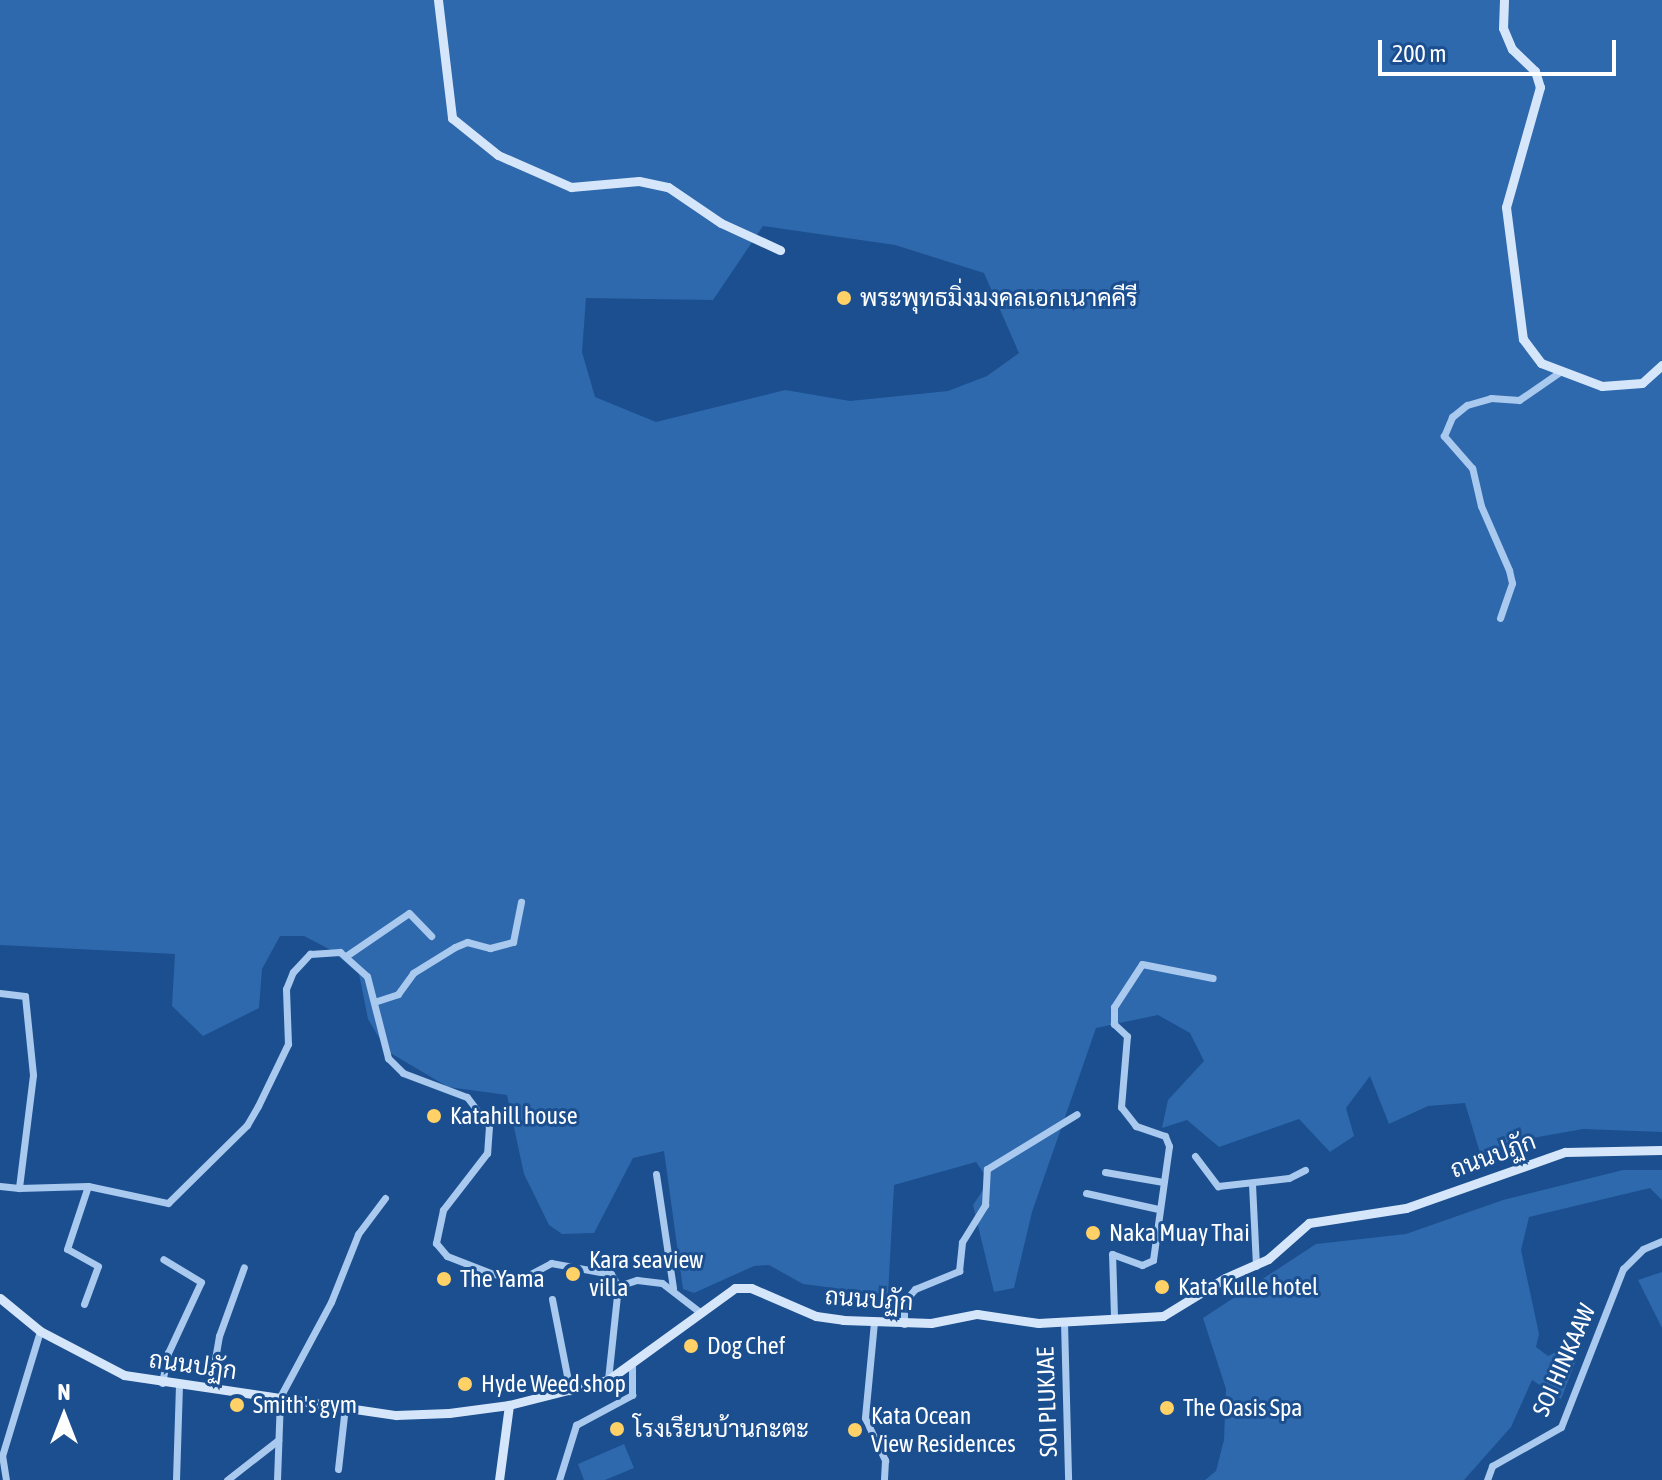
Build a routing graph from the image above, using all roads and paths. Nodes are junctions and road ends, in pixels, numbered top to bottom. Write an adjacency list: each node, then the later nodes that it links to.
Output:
1 (438, 0): 3 (main road)
2 (1504, 0): 5 (main road)
3 (780, 250)
4 (1662, 365): 5 (main road)
5 (1561, 371): 6 (street)
6 (1500, 618)
7 (521, 902): 12 (street)
8 (431, 936): 9 (street)
9 (346, 956): 12 (street); 22 (street)
10 (1213, 978): 19 (street)
11 (0, 993): 23 (street)
12 (374, 1002): 31 (street)
13 (1077, 1114): 40 (street)
14 (1662, 1150): 29 (main road, ถนนปฏัก)
15 (1195, 1156): 20 (street)
16 (1305, 1170): 20 (street)
17 (1105, 1172): 19 (street)
18 (656, 1174): 32 (street)
19 (1163, 1182): 26 (street)
20 (1252, 1184): 29 (street)
21 (0, 1186): 23 (street)
22 (88, 1186): 23 (street); 35 (street)
23 (19, 1188)
24 (1086, 1193): 26 (street)
25 (385, 1198): 48 (street)
26 (1158, 1209): 37 (street)
27 (1662, 1241): 61 (street, SOI HINKAAW)
28 (163, 1259): 44 (street)
29 (1256, 1266): 37 (main road, ถนนปฏัก)
30 (244, 1267): 46 (street)
31 (618, 1286): 32 (street); 43 (street)
32 (673, 1288): 36 (street)
33 (0, 1298): 41 (main road, ถนนปฏัก)
34 (552, 1299): 47 (street)
35 (84, 1304)
36 (701, 1313): 38 (main road, ถนนปฏัก); 42 (main road, ถนนปฏัก)
37 (1114, 1316): 39 (main road, ถนนปฏัก)
38 (874, 1322): 40 (main road, ถนนปฏัก); 59 (street)
39 (1064, 1322): 40 (main road, ถนนปฏัก); 60 (street, SOI PLUKJAE)
40 (904, 1324)
41 (40, 1331): 44 (main road, ถนนปฏัก); 53 (street)
42 (632, 1367): 43 (main road, ถนนปฏัก); 58 (street)
43 (608, 1380): 47 (main road, ถนนปฏัก)
44 (162, 1383): 45 (main road, ถนนปฏัก)
45 (179, 1385): 46 (main road, ถนนปฏัก); 54 (street)
46 (210, 1388): 48 (main road, ถนนปฏัก)
47 (570, 1391): 49 (main road, ถนนปฏัก)
48 (280, 1397): 50 (main road, ถนนปฏัก); 51 (street)
49 (509, 1405): 50 (main road, ถนนปฏัก); 57 (main road)
50 (345, 1407): 52 (street)
51 (278, 1440): 55 (street); 56 (street)
52 (338, 1469)
53 (6, 1480)
54 (176, 1480)
55 (227, 1480)
56 (277, 1480)
57 (499, 1480)
58 (559, 1480)
59 (884, 1480)
60 (1068, 1480)
61 (1487, 1480)

